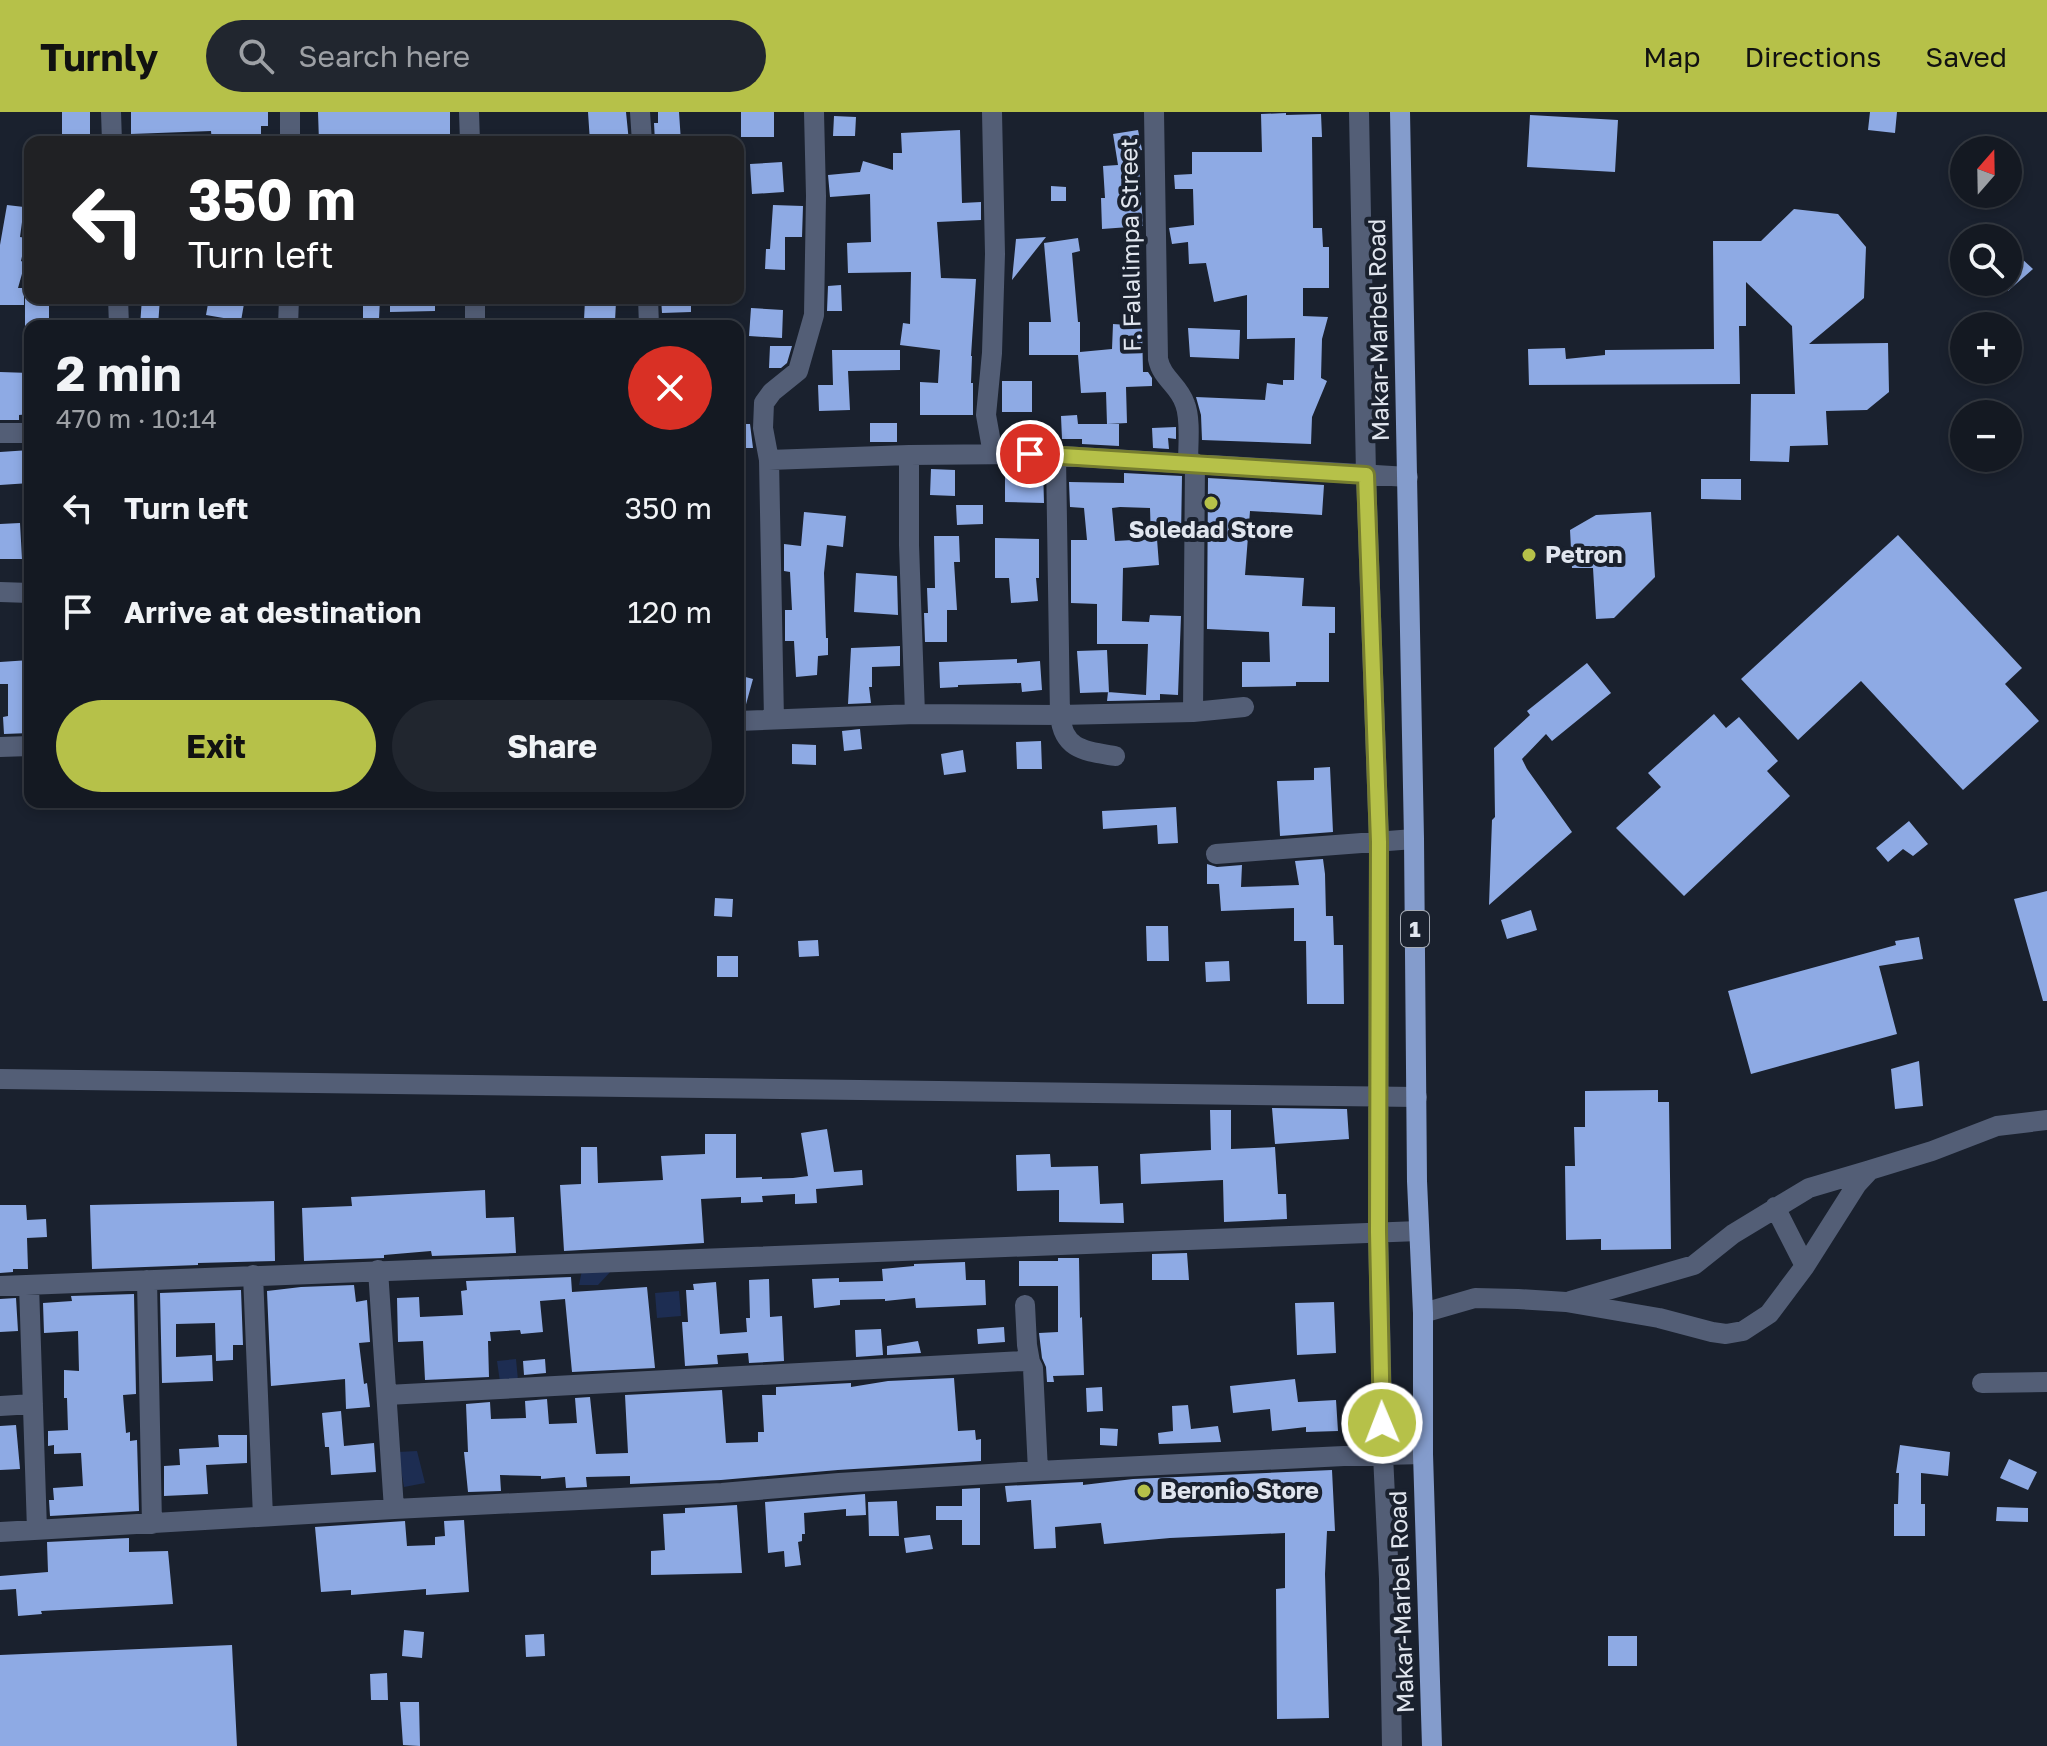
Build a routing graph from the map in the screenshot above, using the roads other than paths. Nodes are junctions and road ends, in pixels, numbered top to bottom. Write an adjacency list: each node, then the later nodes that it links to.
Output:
1 (111, 112): 10 (street)
2 (290, 112): 11 (street)
3 (469, 112): 12 (street)
4 (640, 112): 13 (street)
5 (814, 112): 19 (street)
6 (992, 112): 16 (street)
7 (1154, 112): 20 (street, F. Falalimpa Street)
8 (1359, 112): 21 (street)
9 (1400, 112): 22 (main road, Makar-Marbel Road / 1)
10 (112, 136)
11 (290, 136)
12 (470, 136)
13 (642, 136)
14 (0, 433): 15 (street)
15 (24, 433)
16 (993, 454): 17 (street); 18 (street)
17 (909, 455): 19 (street); 27 (street)
18 (1056, 457): 20 (street); 28 (street)
19 (769, 460): 29 (street)
20 (1191, 463): 21 (street); 26 (street, F. Falalimpa Street)
21 (1366, 475): 22 (street); 35 (street)
22 (1408, 477): 34 (main road, Makar-Marbel Road / 1)
23 (0, 592): 24 (street)
24 (24, 593)
25 (1244, 707): 26 (street)
26 (1193, 712): 28 (street)
27 (915, 714): 28 (street); 29 (street)
28 (1060, 715): 33 (street)
29 (774, 720): 30 (street)
30 (744, 721)
31 (24, 746): 32 (street)
32 (0, 747)
33 (1115, 756)
34 (1414, 839): 35 (street); 39 (main road, Makar-Marbel Road / 1)
35 (1379, 842): 36 (street); 38 (street)
36 (1216, 854)
37 (0, 1079): 38 (street)
38 (1380, 1096): 39 (street); 44 (street)
39 (1417, 1097): 43 (main road, Makar-Marbel Road / 1)
40 (2047, 1120): 41 (street)
41 (1870, 1170): 42 (street); 45 (street)
42 (1775, 1207): 45 (street); 51 (street)
43 (1419, 1231): 44 (street); 53 (main road, Makar-Marbel Road / 1)
44 (1378, 1232): 46 (street); 61 (street)
45 (1805, 1266): 51 (street)
46 (378, 1270): 47 (street); 57 (street)
47 (253, 1275): 48 (street); 64 (street)
48 (147, 1280): 49 (street); 65 (street)
49 (29, 1285): 50 (street); 58 (street)
50 (0, 1286)
51 (1566, 1302): 53 (street)
52 (1025, 1305): 54 (street)
53 (1423, 1313): 60 (main road, Makar-Marbel Road / 1)
54 (1030, 1362): 57 (street); 62 (street)
55 (2047, 1382): 56 (street)
56 (1982, 1383)
57 (387, 1395): 63 (street)
58 (33, 1404): 59 (street); 66 (street)
59 (0, 1406)
60 (1423, 1454): 61 (street); 69 (main road, Makar-Marbel Road / 1)
61 (1383, 1455): 62 (street); 68 (street)
62 (1038, 1471): 63 (street)
63 (394, 1509): 64 (street)
64 (263, 1517): 65 (street)
65 (152, 1524): 66 (street)
66 (37, 1530): 67 (street)
67 (0, 1532)
68 (1392, 1746)
69 (1432, 1746)

